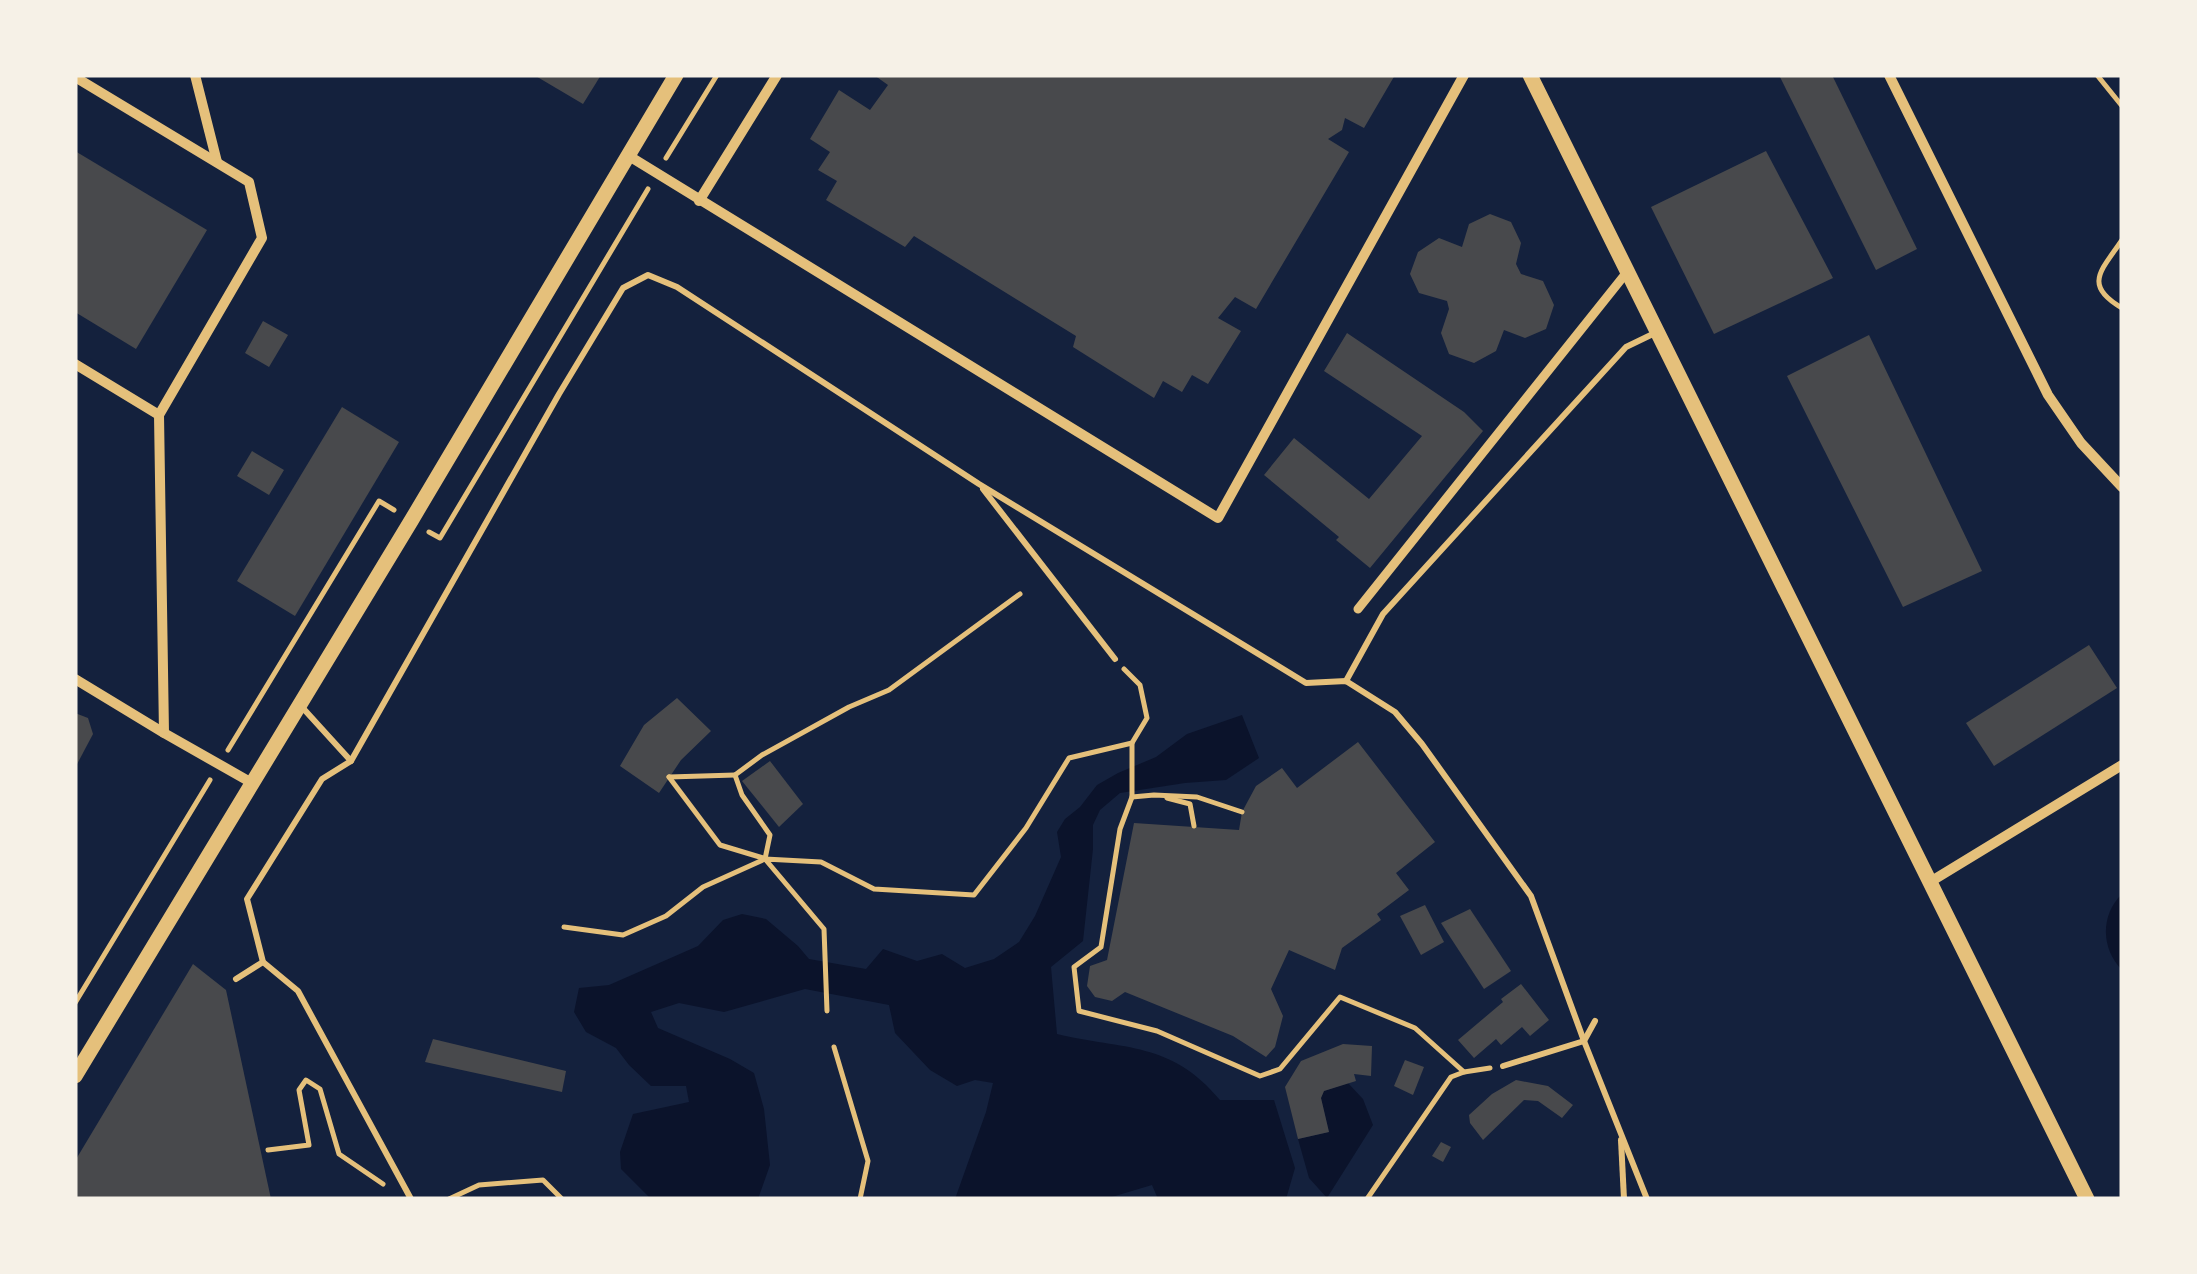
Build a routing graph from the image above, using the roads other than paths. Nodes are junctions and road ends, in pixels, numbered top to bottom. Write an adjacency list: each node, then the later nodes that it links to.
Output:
1 (195, 75): 9 (street)
2 (676, 75): 8 (street)
3 (777, 75): 10 (street)
4 (1464, 75): 10 (street)
5 (1530, 75): 11 (street)
6 (1889, 75): 16 (street)
7 (75, 77): 9 (street)
8 (630, 156): 10 (street); 21 (street)
9 (217, 162): 14 (street)
10 (700, 201)
11 (1627, 272): 12 (street); 17 (street)
12 (1656, 332): 20 (lane); 26 (street)
13 (75, 364): 14 (street)
14 (159, 415): 22 (street)
15 (979, 484): 18 (lane); 20 (lane); 23 (lane)
16 (2122, 486)
17 (1358, 609)
18 (1114, 659)
19 (75, 679): 22 (street)
20 (1346, 681): 30 (lane)
21 (300, 705): 23 (lane); 25 (street)
22 (164, 734): 25 (street)
23 (351, 760): 27 (lane)
24 (2122, 765): 26 (street)
25 (252, 783): 32 (street)
26 (1930, 882): 37 (street)
27 (263, 962): 28 (lane); 34 (lane)
28 (236, 979)
29 (1595, 1021): 30 (lane)
30 (1584, 1041): 31 (lane); 33 (lane)
31 (1502, 1066)
32 (75, 1076)
33 (1621, 1134): 35 (lane); 36 (lane)
34 (411, 1199)
35 (1624, 1199)
36 (1647, 1199)
37 (2087, 1199)

